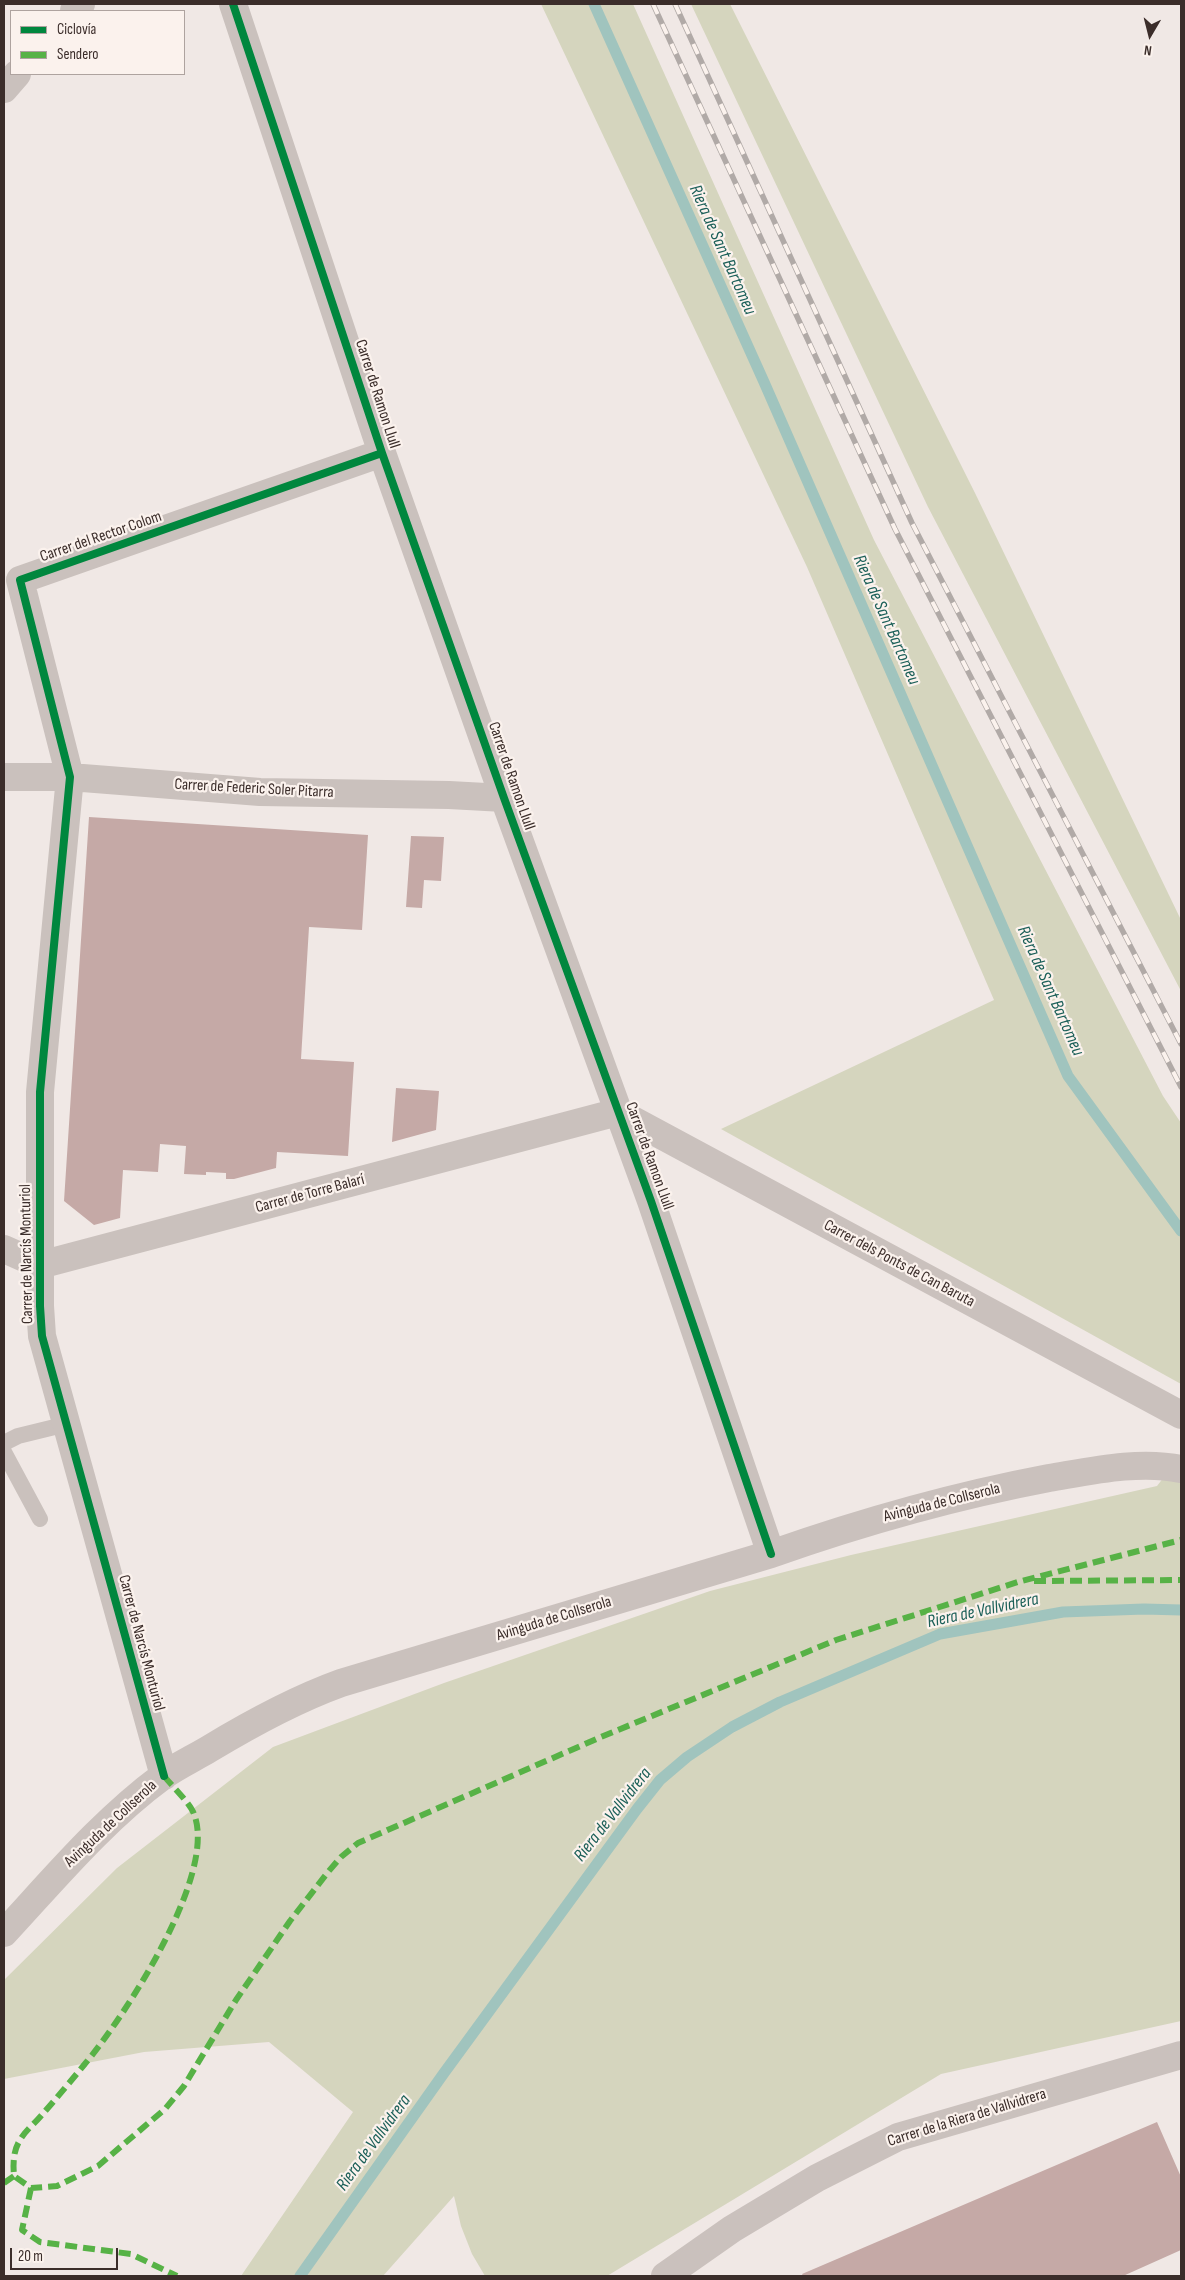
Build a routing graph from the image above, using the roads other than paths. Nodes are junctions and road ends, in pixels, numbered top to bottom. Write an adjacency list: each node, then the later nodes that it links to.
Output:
1 (233, 4): 4 (street, Carrer de Ramon Llull)
2 (16, 75): 3 (street)
3 (4, 88)
4 (382, 454): 6 (street, Carrer del Rector Colom); 7 (street, Carrer de Ramon Llull)
5 (4, 777): 6 (street, Carrer de Federic Soler Pitarra)
6 (70, 777): 7 (street, Carrer de Federic Soler Pitarra); 10 (street, Carrer de Narcís Monturiol)
7 (504, 798): 8 (street, Carrer de Ramon Llull)
8 (618, 1112): 10 (street, Carrer de Torre Balarí); 11 (street, Carrer dels Ponts de Can Baruta); 17 (street, Carrer de Ramon Llull)
9 (4, 1249): 10 (street)
10 (40, 1265): 12 (street, Carrer de Narcís Monturiol)
11 (1181, 1415)
12 (67, 1424): 13 (lane); 18 (street, Carrer de Narcís Monturiol)
13 (4, 1443)
14 (4, 1452): 16 (lane)
15 (1181, 1469): 17 (street, Avinguda de Collserola)
16 (40, 1519)
17 (771, 1554): 18 (street, Avinguda de Collserola)
18 (164, 1776): 19 (street, Avinguda de Collserola)
19 (4, 1933)
20 (1181, 2055): 21 (street, Carrer de la Riera de Vallvidrera)
21 (665, 2276)

